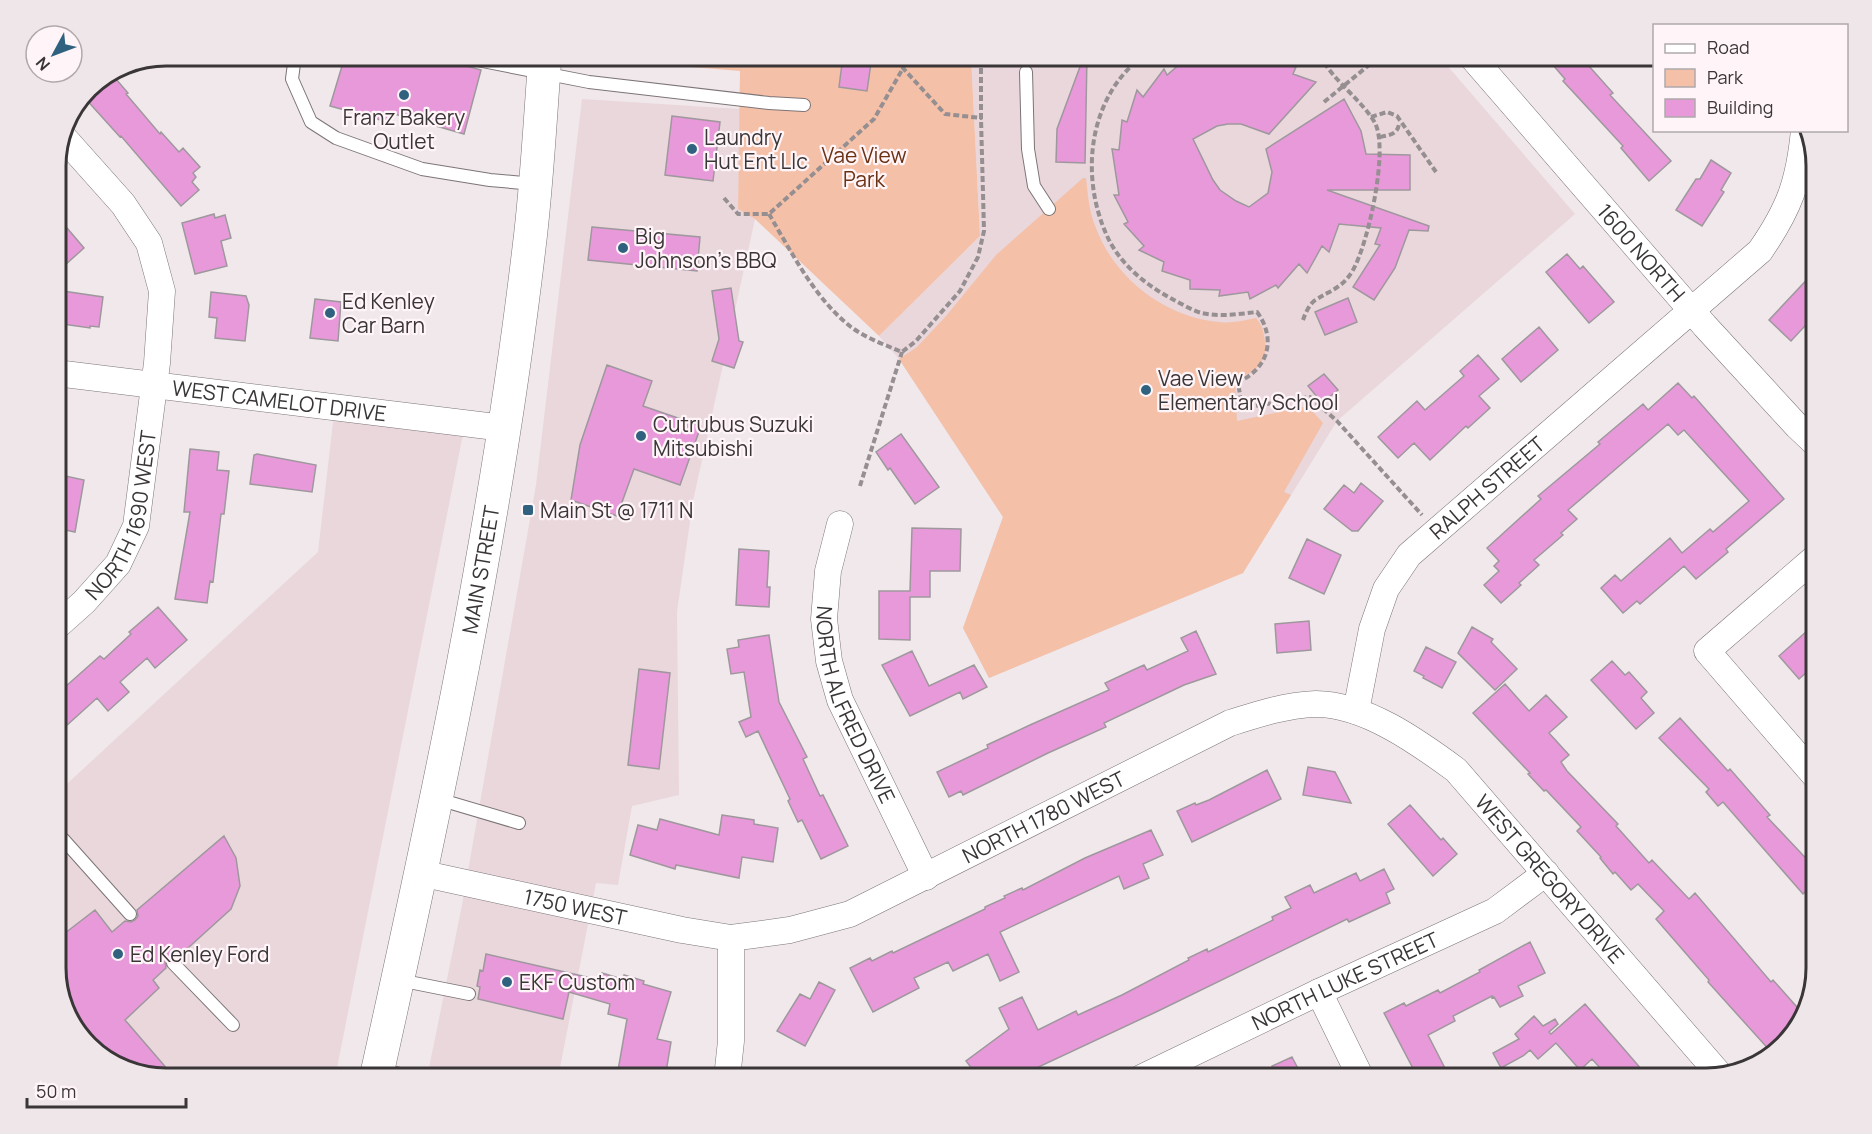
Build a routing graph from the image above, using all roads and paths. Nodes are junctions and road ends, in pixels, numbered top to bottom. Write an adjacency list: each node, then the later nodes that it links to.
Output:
1 (294, 66): 21 (lane)
2 (545, 66): 21 (main road, MAIN STREET)
3 (550, 66): 13 (lane)
4 (981, 66): 15 (path)
5 (1133, 66): 33 (path)
6 (1327, 66): 11 (path)
7 (1367, 66): 11 (path)
8 (1480, 66): 25 (street, 1600 NORTH)
9 (902, 67): 15 (path); 24 (path)
10 (1026, 72): 23 (lane)
11 (1344, 84): 12 (path); 14 (path)
12 (1324, 102)
13 (804, 105)
14 (1371, 117): 16 (path); 17 (path)
15 (981, 118): 27 (path)
16 (1399, 122): 17 (path); 20 (path)
17 (1380, 137): 26 (path)
18 (1802, 140): 25 (street, RALPH STREET)
19 (69, 143): 29 (street, NORTH 1690 WEST)
20 (1436, 172)
21 (535, 184): 30 (main road, MAIN STREET)
22 (724, 198): 24 (path)
23 (1048, 209)
24 (769, 214): 27 (path)
25 (1691, 310): 31 (street, 1600 NORTH); 37 (street, RALPH STREET)
26 (1303, 320)
27 (902, 352): 32 (path)
28 (66, 374): 29 (street, WEST CAMELOT DRIVE)
29 (154, 385): 30 (street, WEST CAMELOT DRIVE); 36 (street, NORTH 1690 WEST)
30 (504, 428): 39 (main road, MAIN STREET)
31 (1806, 435)
32 (860, 486)
33 (1426, 523)
34 (840, 524): 44 (street, NORTH ALFRED DRIVE)
35 (1806, 566): 38 (street)
36 (66, 618)
37 (1356, 711): 43 (street, WEST GREGORY DRIVE); 44 (street, NORTH 1780 WEST)
38 (1806, 765)
39 (437, 798): 40 (lane); 42 (main road, MAIN STREET)
40 (519, 823)
41 (66, 842): 45 (lane)
42 (420, 873): 46 (street, 1750 WEST); 48 (main road, MAIN STREET)
43 (1546, 873): 49 (street, NORTH LUKE STREET); 52 (street, WEST GREGORY DRIVE)
44 (926, 877): 46 (street, NORTH 1780 WEST)
45 (130, 914)
46 (731, 938): 54 (street)
47 (174, 963): 51 (lane)
48 (397, 980): 50 (lane); 53 (main road, MAIN STREET)
49 (1319, 992): 55 (street, NORTH LUKE STREET); 56 (street)
50 (469, 994)
51 (233, 1025)
52 (1713, 1067)
53 (378, 1068)
54 (729, 1068)
55 (1162, 1068)
56 (1356, 1068)

